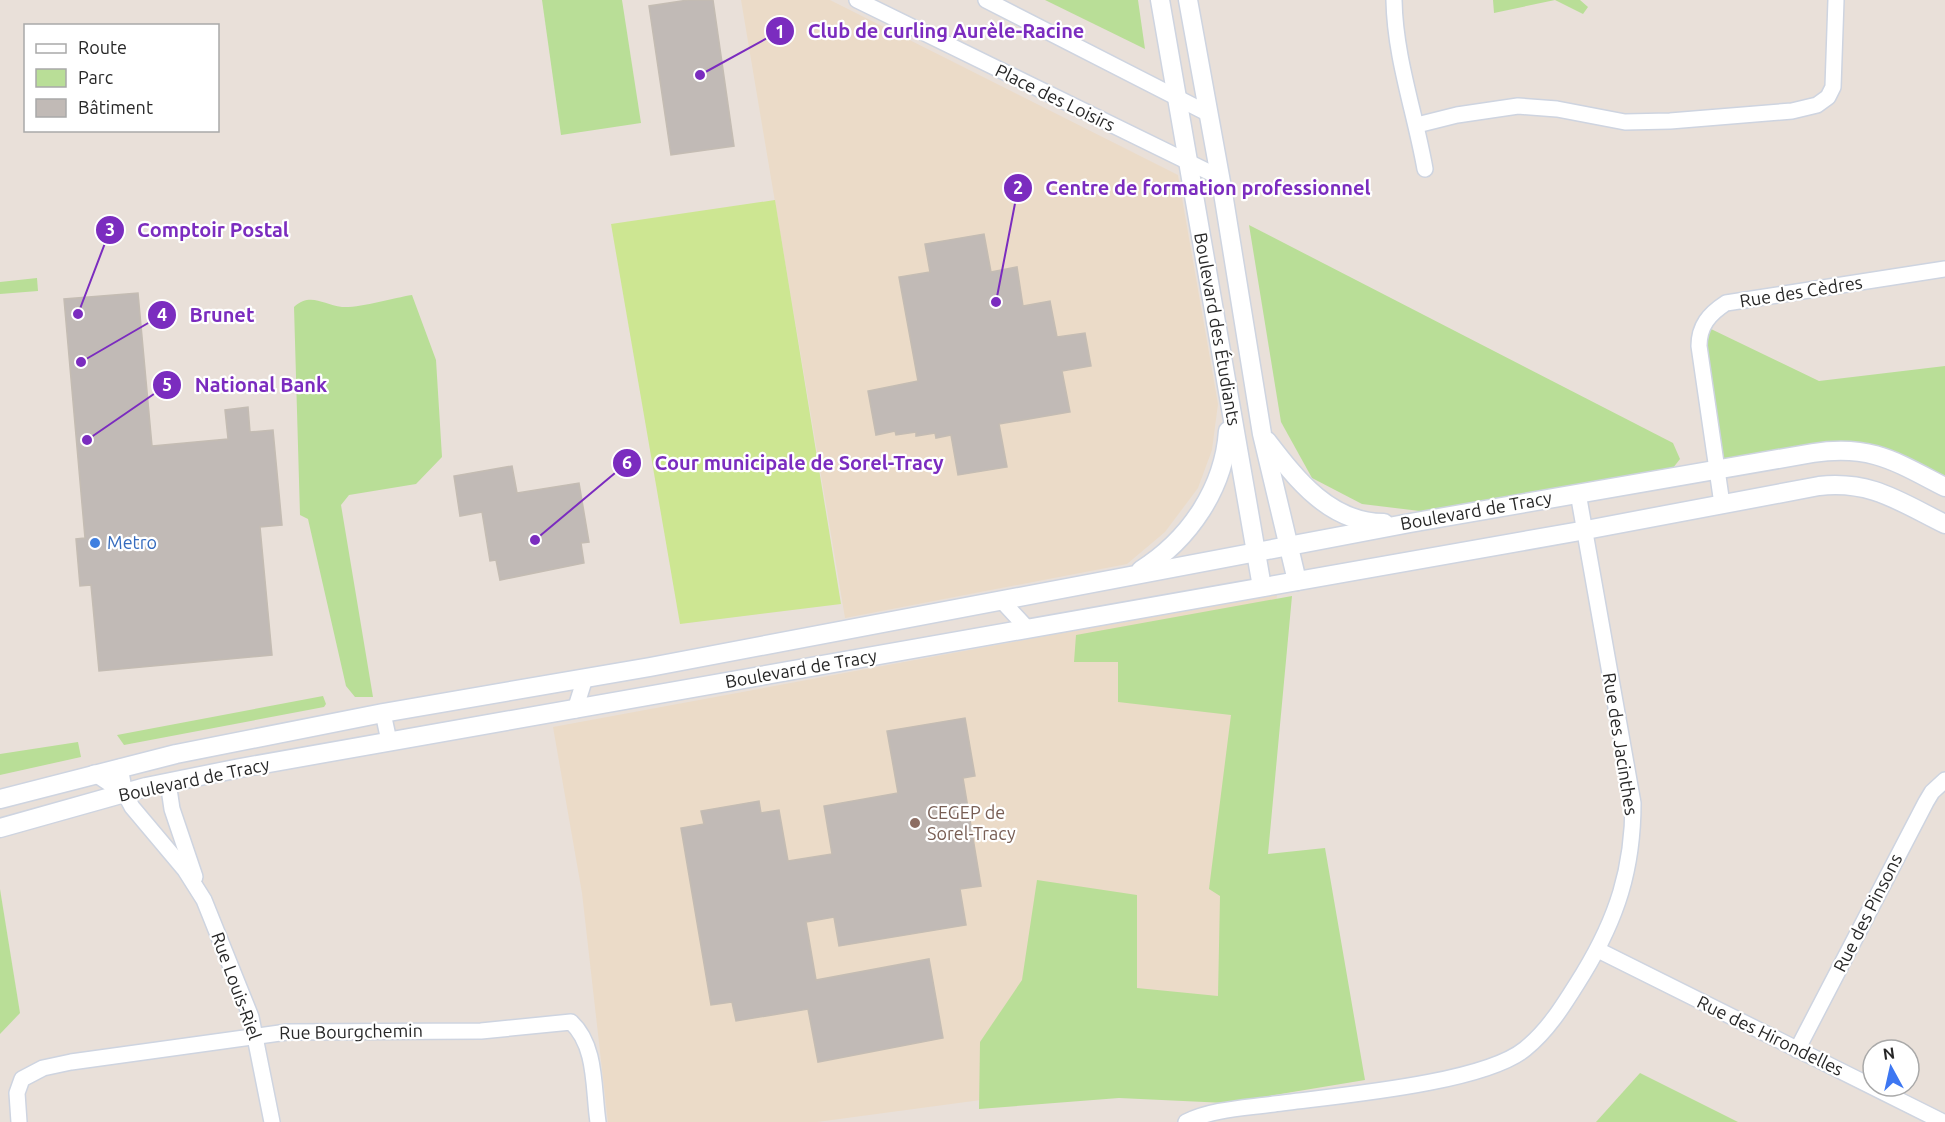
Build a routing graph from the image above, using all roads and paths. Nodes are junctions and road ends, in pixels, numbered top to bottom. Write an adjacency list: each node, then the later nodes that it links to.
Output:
1 (857, 0): 10 (street, Place des Loisirs)
2 (986, 0): 7 (street)
3 (1160, 0): 7 (street, Boulevard des Étudiants)
4 (1188, 0): 8 (street, Boulevard des Étudiants)
5 (1394, 0): 9 (street)
6 (1836, 0): 9 (street)
7 (1177, 98): 8 (street); 10 (street, Boulevard des Étudiants)
8 (1209, 114): 12 (street, Boulevard des Étudiants)
9 (1417, 125): 11 (street)
10 (1188, 164): 12 (street, Place des Loisirs); 14 (street, Boulevard des Étudiants)
11 (1425, 169)
12 (1221, 178): 15 (street, Boulevard des Étudiants)
13 (1945, 269): 16 (street, Rue des Cèdres)
14 (1230, 408): 24 (street, Boulevard des Étudiants); 25 (street)
15 (1262, 434): 20 (street); 23 (street, Boulevard des Étudiants)
16 (1716, 470): 17 (street, Boulevard de Tracy); 18 (street, Boulevard de Tracy); 19 (street, Rue des Cèdres)
17 (1945, 487)
18 (1578, 493): 20 (street, Boulevard de Tracy); 22 (street, Rue des Jacinthes)
19 (1722, 504): 21 (street, Boulevard de Tracy); 22 (street, Boulevard de Tracy)
20 (1410, 523): 23 (street, Boulevard de Tracy)
21 (1945, 524)
22 (1586, 530): 26 (street, Boulevard de Tracy); 42 (street, Rue des Jacinthes)
23 (1290, 546): 24 (street, Boulevard de Tracy); 26 (street, Boulevard des Étudiants)
24 (1256, 552): 25 (street, Boulevard de Tracy); 27 (street, Boulevard des Étudiants)
25 (1136, 574): 28 (street, Boulevard de Tracy)
26 (1297, 581): 27 (street, Boulevard de Tracy)
27 (1262, 587): 29 (street, Boulevard de Tracy)
28 (1001, 600): 29 (street); 30 (street, Boulevard de Tracy)
29 (1027, 628): 31 (street, Boulevard de Tracy)
30 (585, 678): 31 (street); 32 (street, Boulevard de Tracy)
31 (575, 710): 33 (street, Boulevard de Tracy)
32 (383, 713): 33 (street); 34 (street, Boulevard de Tracy)
33 (389, 741): 37 (street, Boulevard de Tracy)
34 (120, 767): 35 (street, Boulevard de Tracy); 38 (street, Rue Louis-Riel)
35 (94, 773): 38 (street, Rue Louis-Riel); 39 (street, Boulevard de Tracy)
36 (1945, 780): 44 (street, Rue des Pinsons)
37 (168, 782): 38 (street, Boulevard de Tracy); 41 (street, Rue Louis-Riel)
38 (125, 794): 40 (street, Boulevard de Tracy); 41 (street, Rue Louis-Riel)
39 (0, 799)
40 (0, 828)
41 (198, 889): 43 (street, Rue Louis-Riel)
42 (1598, 950): 44 (street, Rue des Hirondelles); 48 (street, Rue des Jacinthes)
43 (256, 1036): 45 (street, Rue Bourgchemin); 46 (street, Rue Louis-Riel); 47 (street, Rue Bourgchemin)
44 (1797, 1050): 49 (street, Rue des Hirondelles)
45 (19, 1122)
46 (272, 1122)
47 (598, 1122)
48 (1186, 1122)
49 (1943, 1122)

